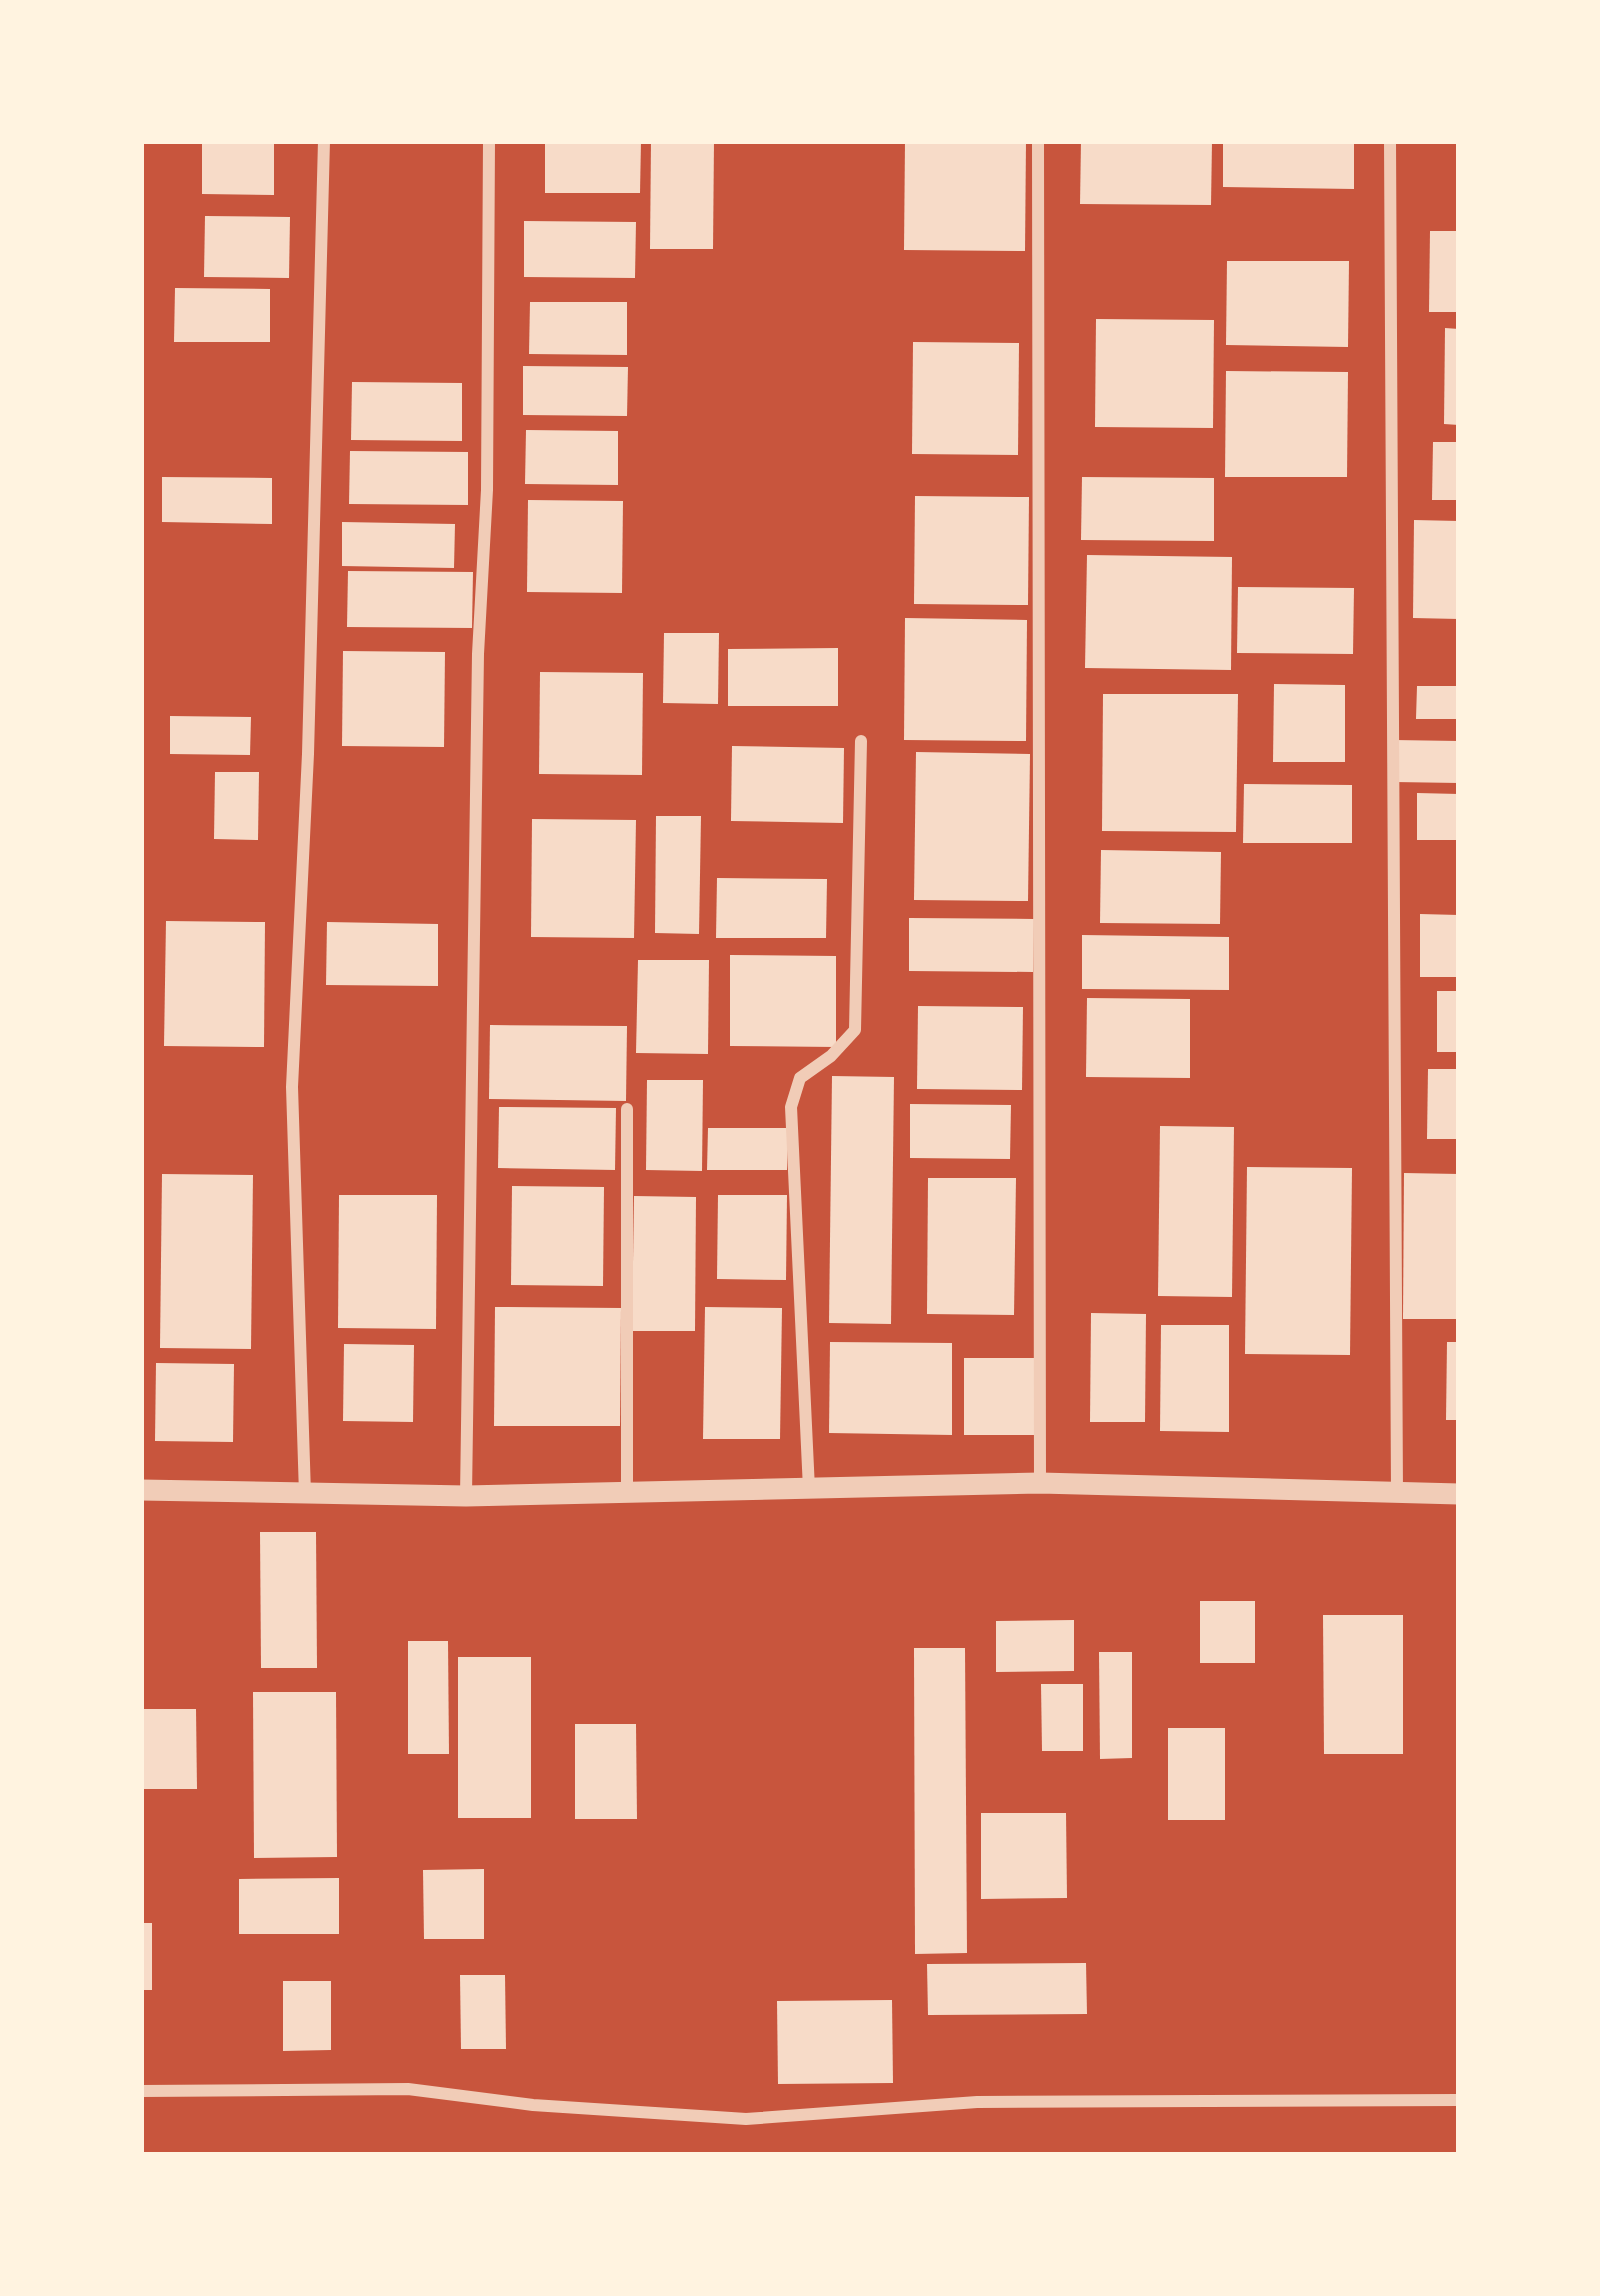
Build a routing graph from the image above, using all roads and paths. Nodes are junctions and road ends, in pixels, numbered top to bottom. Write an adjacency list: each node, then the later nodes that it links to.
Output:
1 (324, 141): 13 (street)
2 (489, 141): 14 (street)
3 (1038, 141): 7 (street)
4 (1390, 141): 10 (street)
5 (861, 741): 9 (street)
6 (627, 1109): 11 (street)
7 (1040, 1483): 9 (street); 10 (street)
8 (141, 1490): 13 (street)
9 (809, 1491): 11 (street)
10 (1397, 1493): 12 (street)
11 (627, 1494): 14 (street)
12 (1459, 1494)
13 (305, 1496): 14 (street)
14 (466, 1496)
15 (141, 2091): 16 (street)
16 (1459, 2100)

